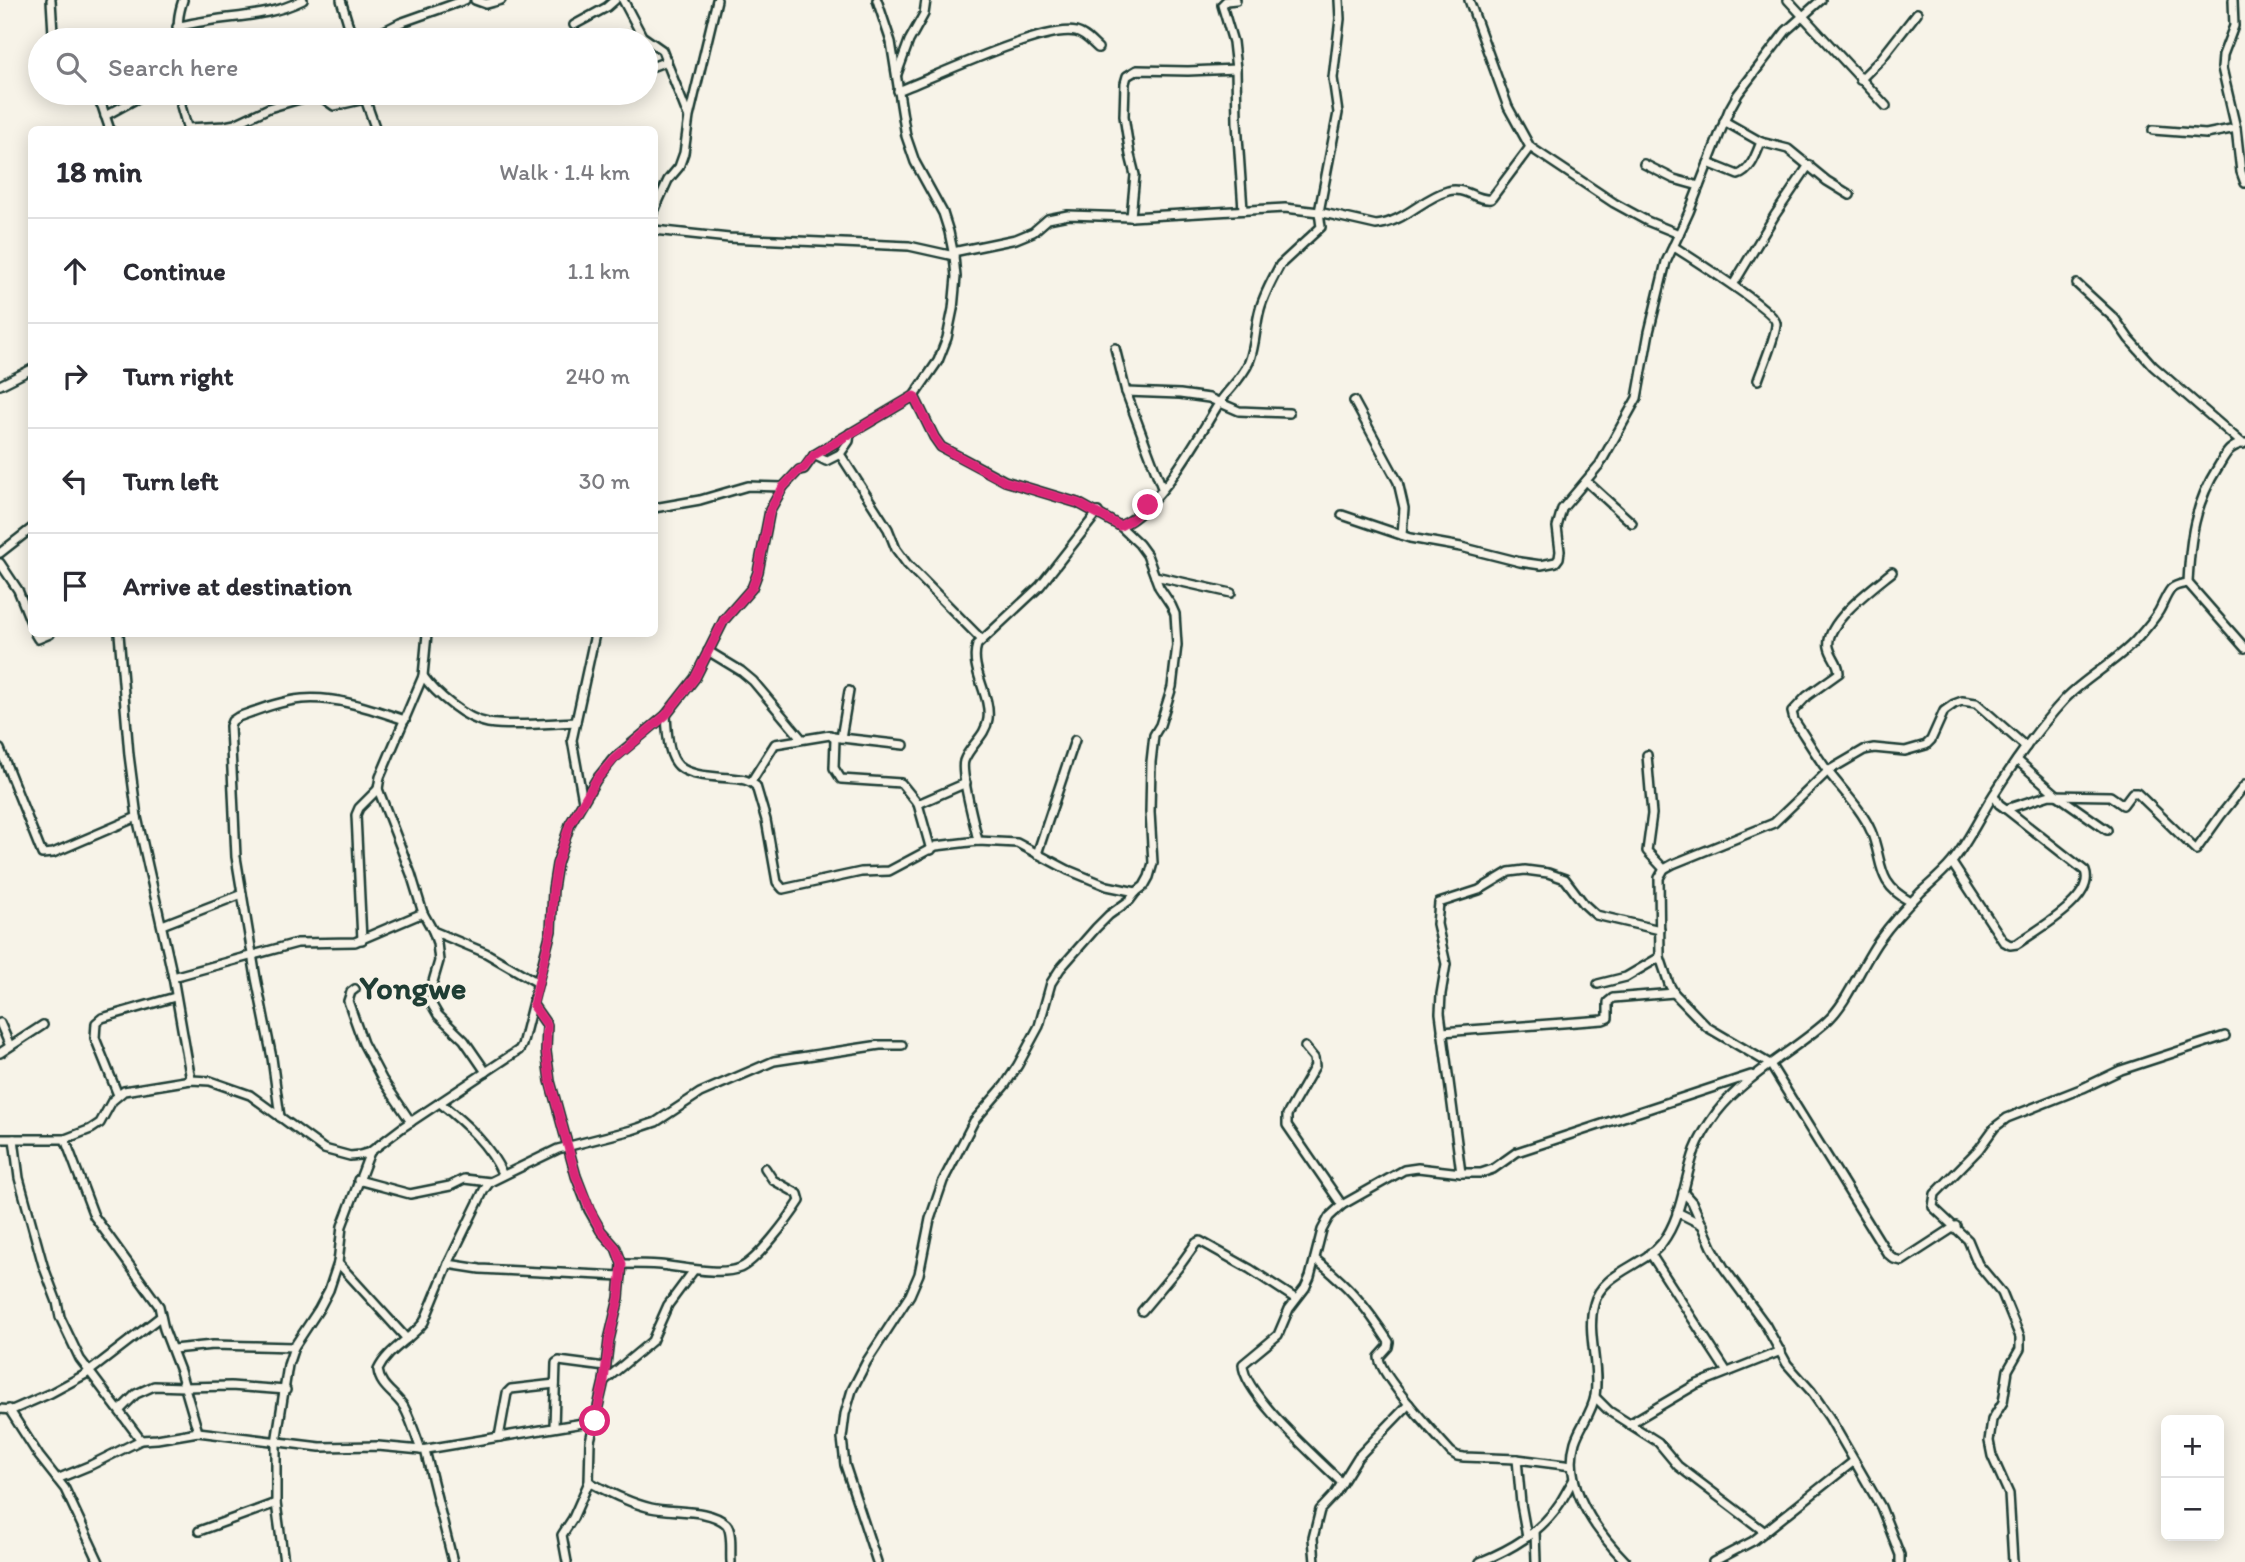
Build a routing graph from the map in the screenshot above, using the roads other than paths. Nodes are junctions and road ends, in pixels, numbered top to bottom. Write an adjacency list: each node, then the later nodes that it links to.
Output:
1 (51, 0): 24 (street)
2 (183, 0): 23 (street)
3 (303, 0): 23 (street)
4 (341, 0): 25 (street)
5 (465, 0): 19 (street)
6 (475, 0): 7 (street)
7 (501, 0)
8 (615, 0): 22 (street)
9 (623, 0): 27 (street)
10 (717, 0): 43 (street)
11 (877, 0): 33 (street)
12 (926, 0): 33 (street)
13 (1236, 0): 32 (street)
14 (1339, 0): 61 (street)
15 (1469, 0): 52 (street)
16 (1788, 0): 21 (street)
17 (1821, 0): 21 (street)
18 (2233, 0): 49 (street)
19 (450, 2): 26 (street)
20 (1917, 13): 34 (street)
21 (1803, 16): 34 (street); 44 (street)
22 (574, 25)
23 (177, 27)
24 (53, 28)
25 (349, 28)
26 (390, 28)
27 (638, 28)
28 (658, 47): 30 (street)
29 (1098, 48): 35 (street)
30 (667, 61): 31 (street); 43 (street)
31 (658, 64)
32 (1236, 69): 60 (street); 62 (street)
33 (896, 75): 35 (street)
34 (1860, 80): 41 (street)
35 (898, 90): 66 (street)
36 (101, 105): 42 (street)
37 (125, 105): 42 (street)
38 (181, 105): 46 (street)
39 (279, 105): 47 (street)
40 (367, 105): 48 (street)
41 (1886, 106)
42 (105, 116): 45 (street)
43 (689, 117): 59 (street)
44 (1724, 121): 51 (street); 53 (street)
45 (109, 126)
46 (187, 126)
47 (227, 126)
48 (375, 126)
49 (2236, 128): 50 (street); 56 (street)
50 (2153, 130)
51 (1761, 142): 53 (street); 55 (street)
52 (1530, 147): 61 (street); 64 (street)
53 (1708, 163): 57 (street)
54 (1644, 164): 57 (street)
55 (1809, 165): 58 (street); 68 (street)
56 (2245, 183)
57 (1699, 186): 64 (street)
58 (1850, 195)
59 (658, 202)
60 (1243, 210): 61 (street); 62 (street)
61 (1319, 212): 76 (street)
62 (1131, 217): 66 (street)
63 (658, 230): 66 (street)
64 (1679, 233): 65 (street)
65 (1673, 246): 68 (street); 82 (street)
66 (954, 254): 74 (street)
67 (2077, 284): 79 (street)
68 (1733, 285): 71 (street)
69 (1115, 348): 73 (street)
70 (28, 372): 72 (street)
71 (1758, 380)
72 (0, 385)
73 (1126, 392): 76 (street); 84 (street)
74 (914, 396): 78 (street); 86 (street)
75 (1354, 401): 91 (street)
76 (1219, 403): 77 (street); 84 (street)
77 (1289, 413)
78 (850, 433): 80 (street); 81 (street)
79 (2244, 443): 96 (street)
80 (840, 454): 81 (street); 102 (street)
81 (814, 455): 83 (street)
82 (1586, 481): 88 (street); 91 (street)
83 (783, 487): 85 (street); 104 (street)
84 (1162, 488): 89 (street)
85 (658, 507)
86 (1098, 512): 89 (street); 102 (street)
87 (1342, 515): 91 (street)
88 (1632, 523)
89 (1120, 526): 95 (street)
90 (28, 531): 92 (street)
91 (1402, 535)
92 (0, 552)
93 (0, 563): 98 (street)
94 (1892, 572): 118 (street)
95 (1155, 576): 97 (street); 135 (street)
96 (2188, 583): 103 (street); 114 (street)
97 (1231, 593)
98 (28, 615)
99 (119, 637): 128 (street)
100 (427, 637): 105 (street)
101 (594, 637): 109 (street)
102 (982, 640): 120 (street)
103 (2245, 648)
104 (708, 651): 107 (street); 111 (street)
105 (423, 676): 108 (street); 109 (street)
106 (849, 691): 110 (street)
107 (666, 715): 119 (street); 125 (street)
108 (405, 720): 122 (street); 136 (street)
109 (576, 722): 125 (street)
110 (837, 737): 111 (street); 113 (street); 126 (street)
111 (802, 738): 119 (street)
112 (1075, 740): 132 (street)
113 (904, 745)
114 (2026, 747): 117 (street); 118 (street)
115 (0, 749): 128 (street)
116 (1647, 755): 134 (street)
117 (2017, 760): 123 (street); 124 (street)
118 (1828, 771): 134 (street); 137 (street)
119 (751, 782): 131 (street)
120 (966, 783): 126 (street); 130 (street)
121 (2245, 785): 124 (street)
122 (378, 789): 138 (street); 142 (street)
123 (1994, 795): 127 (street); 133 (street)
124 (2057, 795): 127 (street); 129 (street)
125 (583, 802): 146 (street)
126 (918, 804): 131 (street)
127 (2006, 809): 133 (street)
128 (137, 817): 139 (street)
129 (2107, 830)
130 (978, 841): 131 (street); 132 (street)
131 (931, 850)
132 (1037, 854): 135 (street)
133 (1952, 863): 137 (street)
134 (1664, 869): 140 (street)
135 (1136, 892): 233 (street)
136 (242, 894): 139 (street); 143 (street)
137 (1911, 902): 160 (street)
138 (423, 913): 141 (street); 142 (street)
139 (162, 925): 145 (street)
140 (1660, 930): 144 (street); 154 (street)
141 (433, 932): 146 (street); 161 (street)
142 (362, 940): 143 (street)
143 (252, 954): 145 (street); 166 (street)
144 (1660, 957): 147 (street); 149 (street)
145 (173, 977): 150 (street)
146 (538, 983): 151 (street)
147 (1598, 984)
148 (355, 989): 167 (street)
149 (1674, 993): 154 (street); 160 (street)
150 (175, 997): 163 (street); 164 (street)
151 (533, 1005): 161 (street); 171 (street)
152 (0, 1023): 157 (street)
153 (43, 1025): 157 (street)
154 (1442, 1032): 174 (street)
155 (2225, 1036): 182 (street)
156 (902, 1045): 171 (street)
157 (10, 1046): 159 (street)
158 (1306, 1047): 179 (street)
159 (0, 1053)
160 (1770, 1064): 162 (street); 182 (street)
161 (486, 1072): 165 (street)
162 (1755, 1074): 174 (street); 178 (street)
163 (191, 1080): 164 (street); 166 (street)
164 (118, 1095): 170 (street)
165 (440, 1103): 167 (street); 175 (street)
166 (280, 1117): 172 (street)
167 (411, 1122): 172 (street)
168 (0, 1139): 169 (street)
169 (14, 1139): 170 (street); 198 (street)
170 (65, 1139): 192 (street)
171 (567, 1147): 175 (street); 187 (street)
172 (370, 1153): 176 (street)
173 (765, 1168): 188 (street)
174 (1461, 1173): 179 (street)
175 (503, 1175): 177 (street)
176 (359, 1180): 177 (street); 185 (street)
177 (490, 1182): 186 (street)
178 (1683, 1192): 180 (street); 181 (street)
179 (1342, 1205): 184 (street)
180 (1677, 1212): 181 (street); 183 (street)
181 (1703, 1225): 196 (street)
182 (1956, 1226): 240 (street)
183 (1650, 1253): 199 (street); 204 (street)
184 (1315, 1259): 190 (street); 205 (street)
185 (338, 1263): 193 (street); 194 (street)
186 (448, 1264): 189 (street); 193 (street)
187 (622, 1264): 188 (street); 189 (street)
188 (694, 1270): 200 (street)
189 (621, 1276): 197 (street)
190 (1296, 1299): 191 (street); 222 (street)
191 (1142, 1311)
192 (160, 1317): 195 (street); 198 (street)
193 (407, 1339): 215 (street)
194 (295, 1347): 195 (street); 203 (street)
195 (173, 1349): 202 (street)
196 (1781, 1351): 199 (street); 217 (street)
197 (605, 1367): 200 (street); 201 (street)
198 (90, 1371): 206 (street); 207 (street)
199 (1727, 1373): 209 (street)
200 (604, 1381): 208 (street)
201 (555, 1384): 210 (street); 212 (street)
202 (184, 1387): 203 (street); 207 (street); 211 (street)
203 (286, 1390): 214 (street)
204 (1595, 1397): 209 (street); 218 (street)
205 (1409, 1404): 216 (street); 222 (street)
206 (4, 1409): 219 (street)
207 (120, 1410): 213 (street)
208 (595, 1421): 210 (street); 221 (street)
209 (1629, 1424): 226 (street)
210 (554, 1427): 212 (street)
211 (198, 1432): 213 (street); 214 (street)
212 (499, 1437): 215 (street)
213 (141, 1440): 219 (street)
214 (276, 1443): 215 (street); 223 (street)
215 (423, 1450): 231 (street)
216 (1517, 1459): 218 (street); 227 (street)
217 (1854, 1461): 226 (street); 239 (street)
218 (1572, 1466): 220 (street)
219 (57, 1479): 229 (street)
220 (1574, 1479): 225 (street); 237 (street)
221 (589, 1482): 228 (street); 232 (street)
222 (1342, 1483): 234 (street)
223 (276, 1503): 224 (street); 230 (street)
224 (199, 1531)
225 (1535, 1531): 227 (street); 236 (street)
226 (1765, 1532): 238 (street)
227 (1527, 1537): 235 (street)
228 (569, 1561)
229 (99, 1562)
230 (284, 1562)
231 (453, 1562)
232 (731, 1562)
233 (877, 1562)
234 (1315, 1562)
235 (1480, 1562)
236 (1536, 1562)
237 (1626, 1562)
238 (1713, 1562)
239 (1900, 1562)
240 (2013, 1562)

